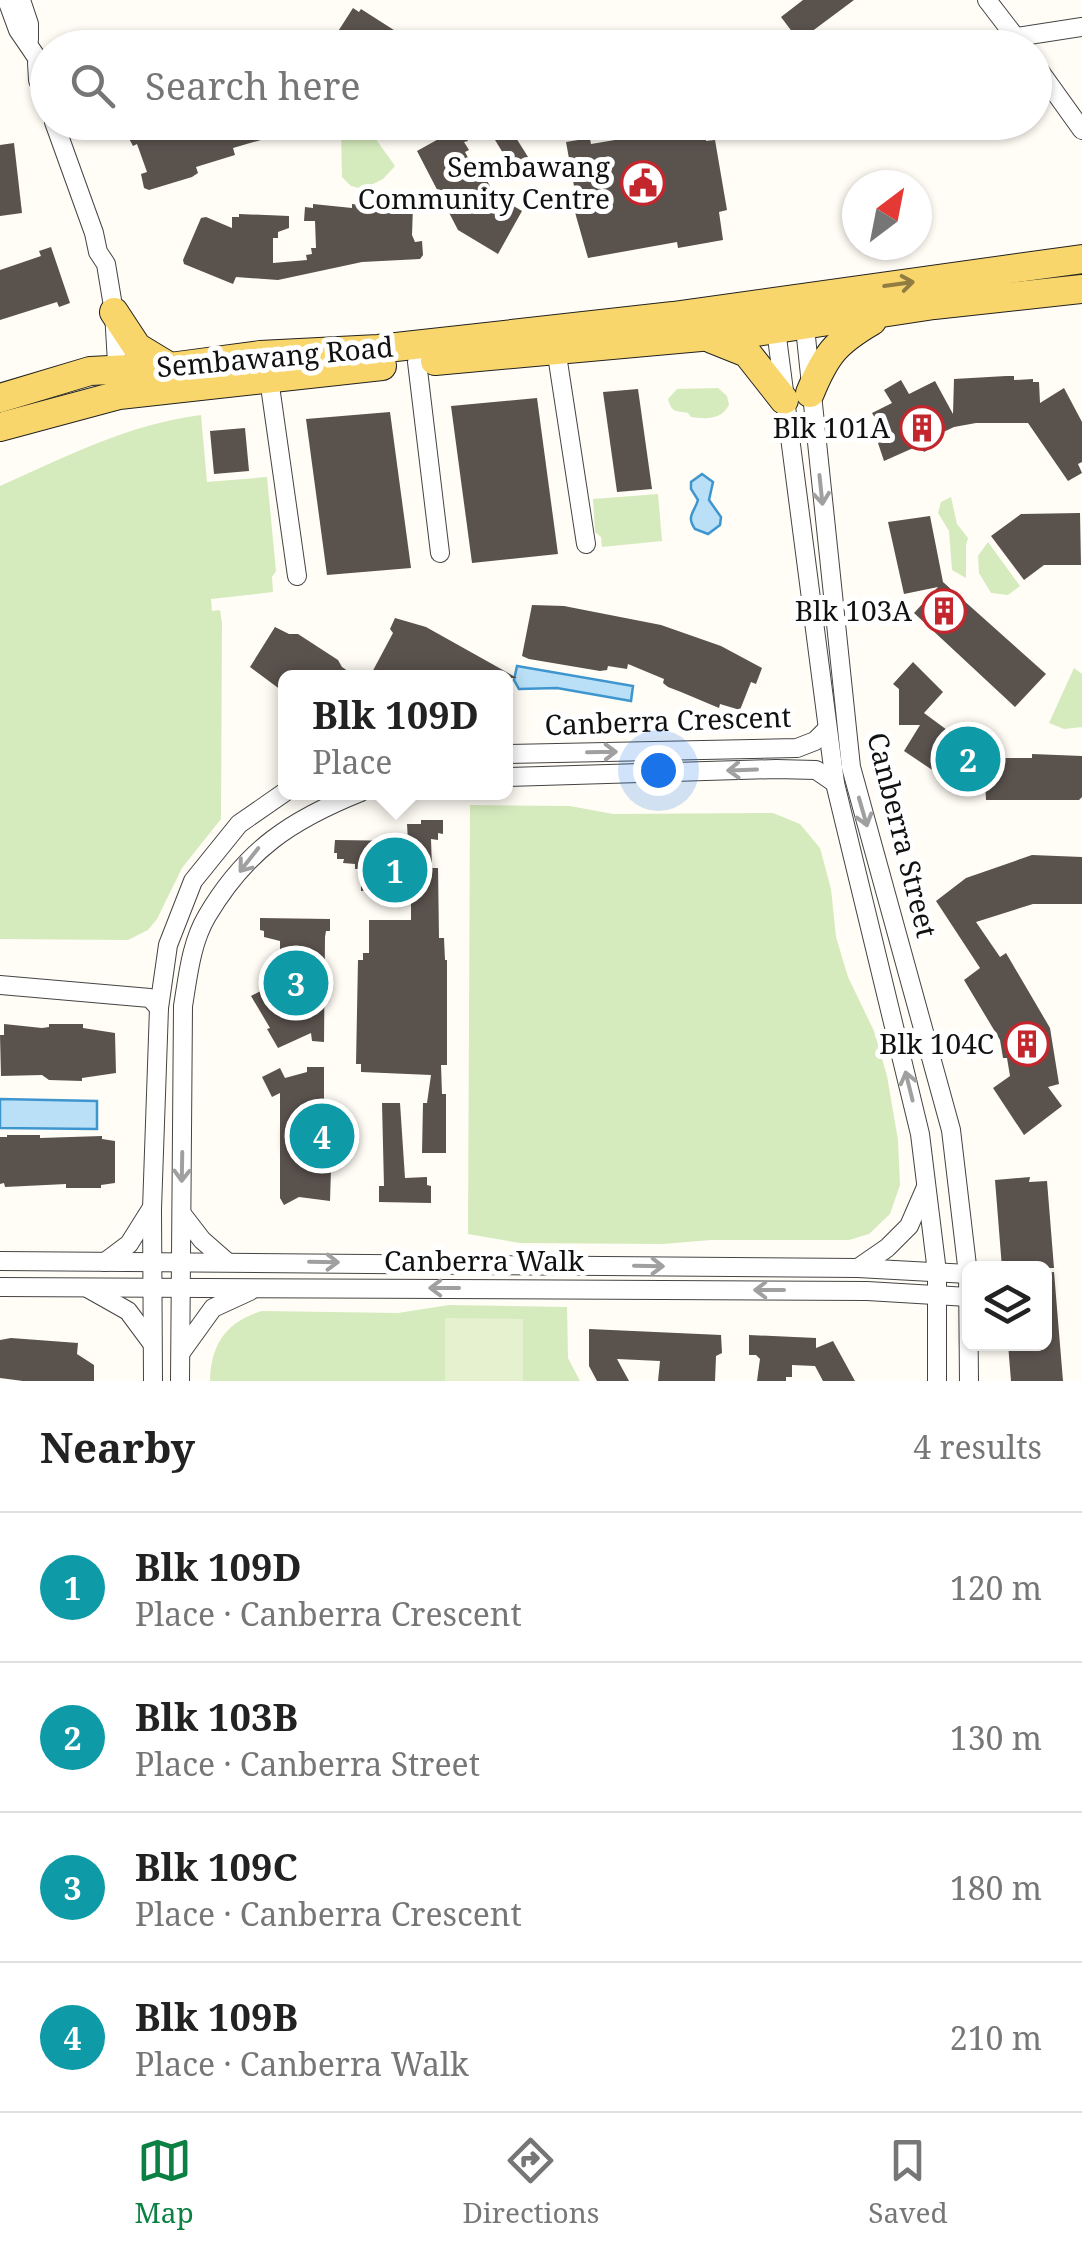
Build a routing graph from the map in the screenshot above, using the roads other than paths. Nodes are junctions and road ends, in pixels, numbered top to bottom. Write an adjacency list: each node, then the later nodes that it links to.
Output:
1 (7, 0): 7 (street)
2 (20, 0): 7 (street)
3 (987, 0): 5 (street)
4 (1082, 27): 6 (street)
5 (1011, 30)
6 (1052, 34)
7 (29, 41)
8 (1052, 88): 9 (street)
9 (1082, 130)
10 (61, 140): 13 (street)
11 (73, 140): 13 (street)
12 (1082, 259): 16 (main road, Sembawang Road, one-way to 12)
13 (106, 264): 15 (street)
14 (1082, 289): 17 (main road, Sembawang Road)
15 (114, 312): 22 (main road); 24 (street)
16 (804, 312): 17 (main road, Sembawang Road); 18 (main road, Sembawang Road); 25 (street, Canberra Street)
17 (886, 312): 25 (main road)
18 (774, 316): 19 (main road, Sembawang Road); 20 (main road, Sembawang Road); 25 (street, Canberra Street)
19 (707, 337): 20 (main road, Sembawang Road); 25 (main road)
20 (555, 340): 21 (main road, Sembawang Road); 22 (main road, Sembawang Road); 28 (street)
21 (416, 362): 23 (main road, Sembawang Road); 29 (street, Sembawang Road)
22 (170, 366): 24 (main road, Sembawang Road)
23 (269, 379): 24 (main road, Sembawang Road); 30 (street, Sembawang Road)
24 (118, 382): 26 (main road, Sembawang Road); 27 (main road, Sembawang Road)
25 (798, 397): 31 (street, Canberra Street); 33 (street, Canberra Street, one-way to 33)
26 (0, 398)
27 (0, 427)
28 (586, 544)
29 (440, 553)
30 (297, 576)
31 (827, 729): 32 (street, Canberra Crescent, one-way to 31); 33 (street, Canberra Street)
32 (513, 754)
33 (840, 773): 34 (street, Canberra Crescent, one-way to 34); 41 (street, Canberra Street, one-way to 33); 46 (street, Canberra Street, one-way to 46)
34 (513, 777)
35 (278, 797): 38 (street)
36 (341, 800): 43 (street, one-way to 43)
37 (0, 975): 38 (street)
38 (161, 979): 40 (street)
39 (0, 985): 40 (street)
40 (159, 1008): 42 (street)
41 (928, 1182): 50 (street); 51 (street, Canberra Street)
42 (152, 1208): 47 (street); 48 (street)
43 (181, 1213): 45 (street); 49 (street)
44 (0, 1261): 47 (street, Canberra Walk)
45 (226, 1261): 49 (street, Canberra Walk); 50 (street, Canberra Walk, one-way to 50)
46 (966, 1261)
47 (106, 1262): 48 (street, Canberra Walk)
48 (151, 1262): 49 (street, Canberra Walk); 57 (street)
49 (182, 1262): 54 (street)
50 (858, 1268): 51 (street, Canberra Walk)
51 (937, 1272): 52 (street, Canberra Walk); 58 (street, Canberra Street)
52 (962, 1274)
53 (83, 1286): 55 (street, Canberra Walk); 57 (street, Canberra Walk); 60 (street)
54 (182, 1286): 56 (street, Canberra Walk); 57 (street, Canberra Walk); 62 (street)
55 (0, 1287)
56 (264, 1287): 58 (street, Canberra Walk, one-way to 56); 62 (street)
57 (150, 1288): 60 (street)
58 (936, 1295): 59 (street, Canberra Walk); 65 (street, Canberra Street)
59 (962, 1297)
60 (153, 1347): 63 (street)
61 (968, 1351): 66 (street, Canberra Street)
62 (180, 1353): 64 (street)
63 (153, 1381)
64 (180, 1381)
65 (937, 1381)
66 (968, 1381)

